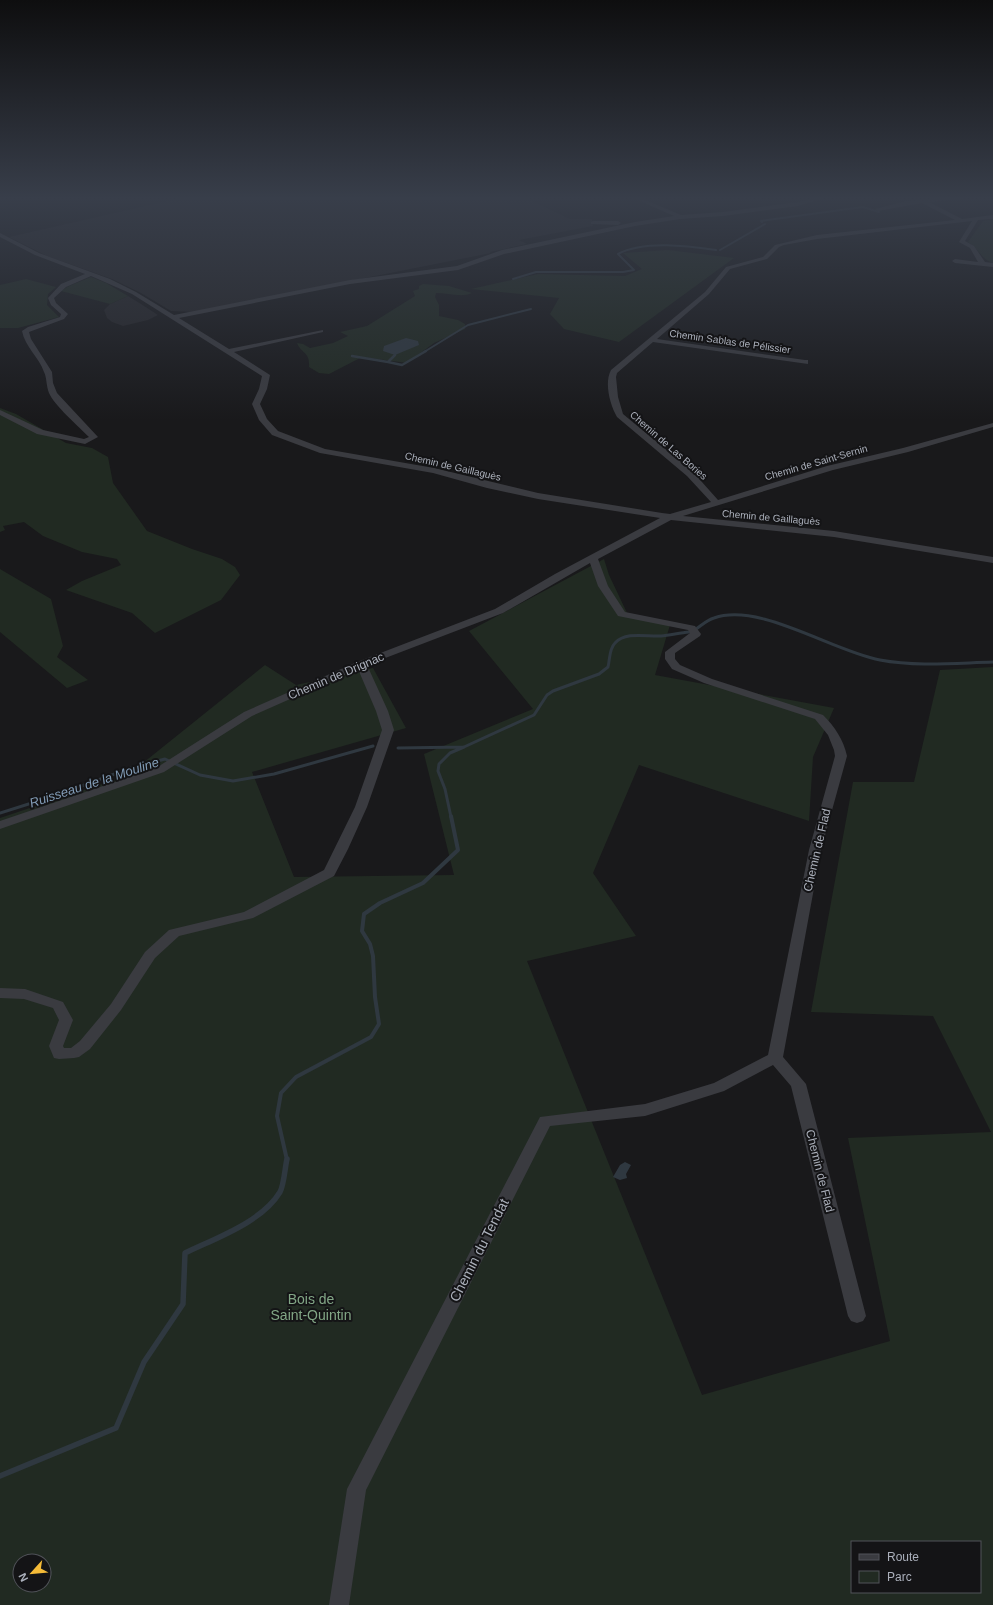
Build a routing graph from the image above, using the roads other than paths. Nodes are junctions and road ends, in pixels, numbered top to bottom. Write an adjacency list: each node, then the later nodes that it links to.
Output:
1 (83, 271): 4 (street, Chemin de Gaillaguès)
2 (436, 271): 5 (street)
3 (725, 271): 7 (street, Chemin de Las Bories)
4 (91, 274): 5 (street, Chemin de Gaillaguès); 10 (street)
5 (174, 317): 8 (street, Chemin de Gaillaguès)
6 (321, 331): 8 (street)
7 (651, 340): 9 (street, Chemin Sablas de Pélissier); 12 (street, Chemin de Las Bories)
8 (229, 351): 13 (street, Chemin de Gaillaguès)
9 (805, 362)
10 (0, 412)
11 (993, 425): 12 (street, Chemin de Saint-Sernin)
12 (716, 503): 13 (street, Chemin de Saint-Sernin)
13 (670, 517): 14 (street, Chemin de Drignac); 15 (street, Chemin de Gaillaguès)
14 (593, 557): 16 (street, Chemin de Drignac); 19 (street, Chemin de Flad)
15 (993, 560)
16 (361, 664): 17 (street, Chemin de Drignac); 18 (street)
17 (0, 825)
18 (0, 993)
19 (775, 1058): 20 (street, Chemin de Flad); 21 (street, Chemin du Tendat)
20 (857, 1316)
21 (339, 1605)

